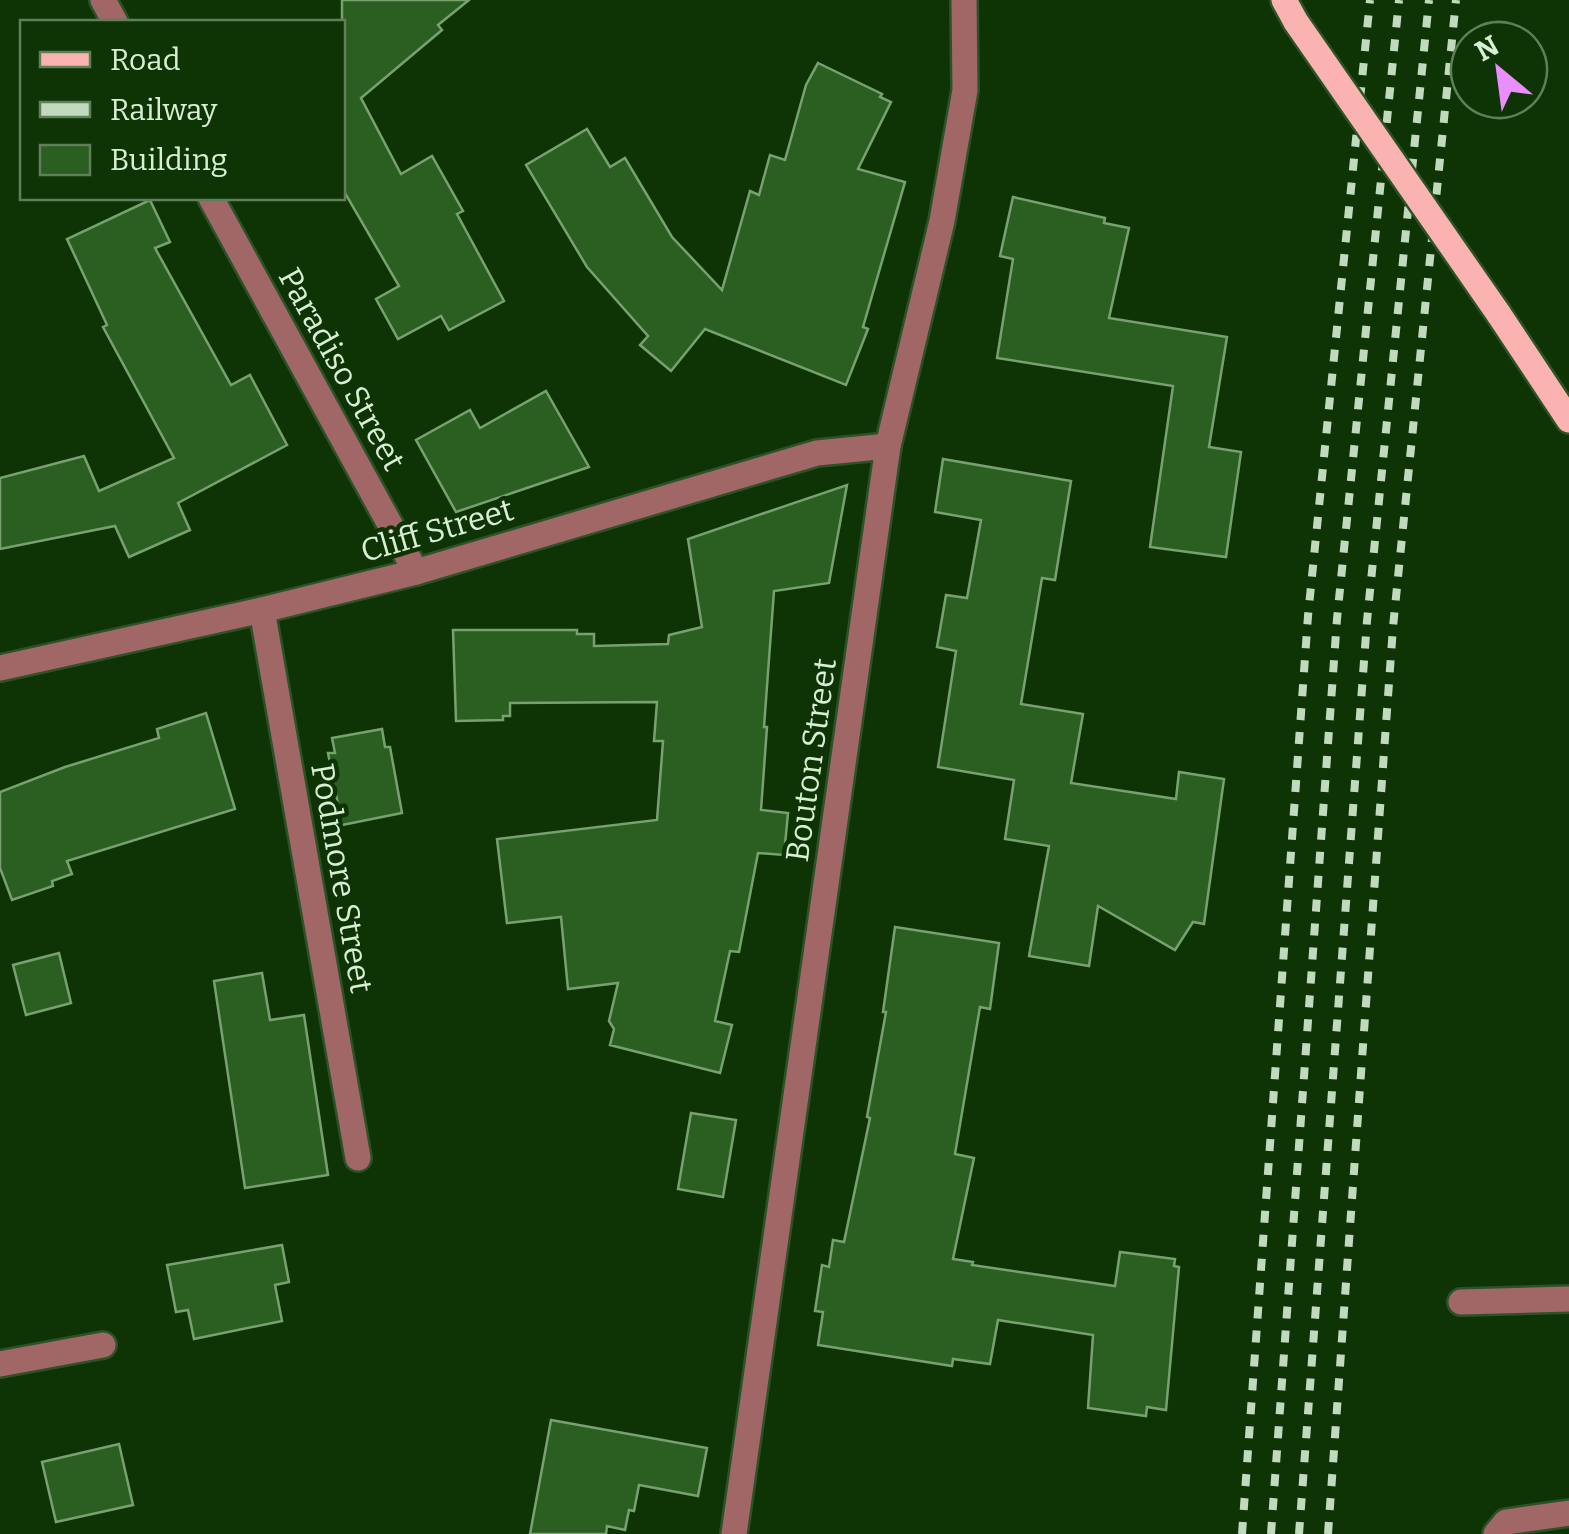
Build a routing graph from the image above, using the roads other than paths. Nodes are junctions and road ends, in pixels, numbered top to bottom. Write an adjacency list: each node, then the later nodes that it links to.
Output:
1 (964, 0): 5 (street, Bouton Street)
2 (1290, 11): 4 (main road, bridge)
3 (212, 200): 6 (street, Paradiso Street)
4 (1569, 420)
5 (888, 446): 6 (street, Cliff Street); 15 (street, Bouton Street)
6 (416, 572): 7 (street, Cliff Street)
7 (262, 610): 8 (street, Cliff Street); 9 (street, Podmore Street)
8 (0, 668)
9 (358, 1158)
10 (1569, 1300): 11 (street)
11 (1461, 1302)
12 (103, 1344): 13 (street)
13 (0, 1364)
14 (1569, 1514): 16 (street)
15 (734, 1534)
16 (1496, 1534)

